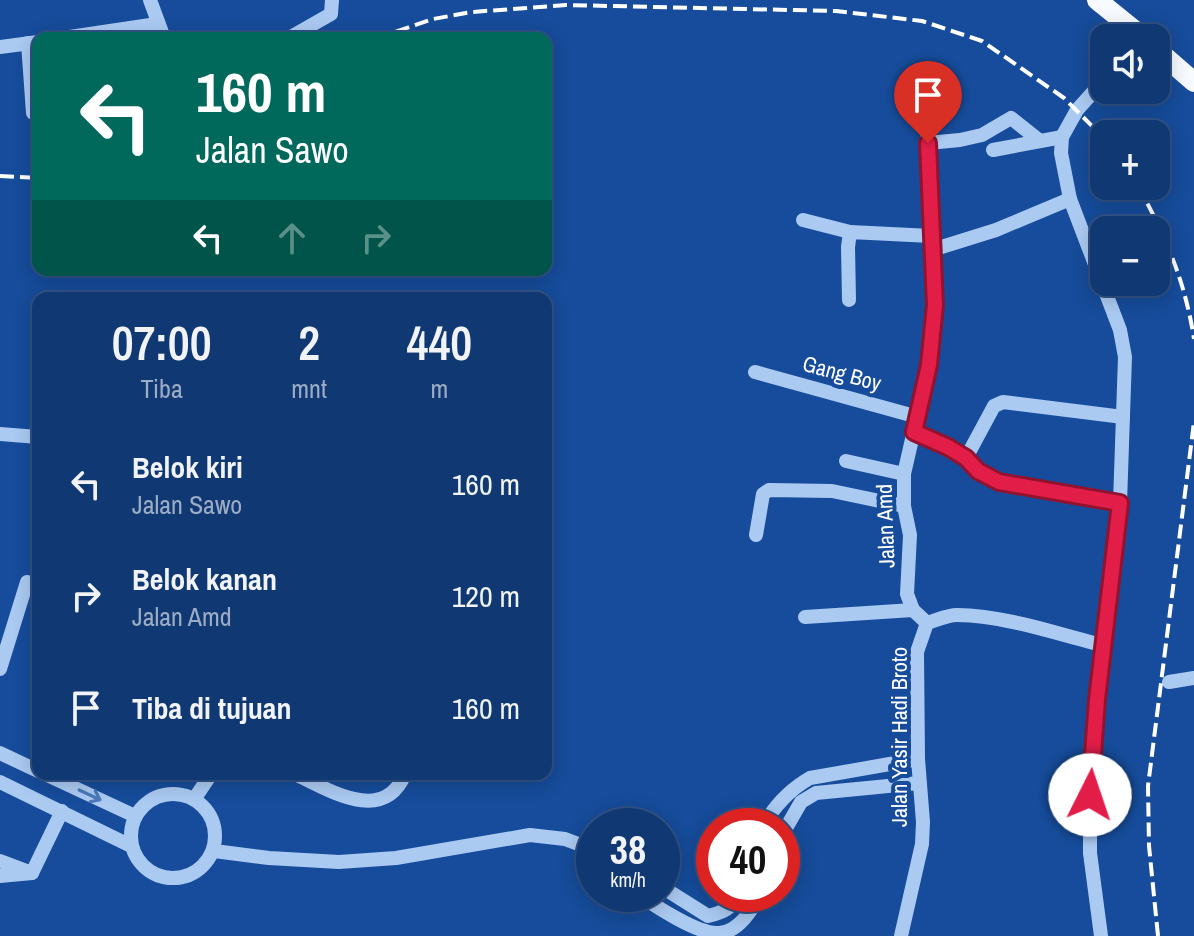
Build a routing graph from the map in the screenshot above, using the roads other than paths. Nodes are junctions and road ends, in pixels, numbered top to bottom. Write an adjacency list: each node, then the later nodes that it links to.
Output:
1 (150, 0): 5 (street)
2 (332, 0): 6 (street)
3 (1097, 0): 4 (main road)
4 (1127, 24)
5 (161, 31)
6 (300, 32)
7 (32, 42): 8 (street)
8 (0, 47)
9 (1170, 61): 10 (main road)
10 (1194, 82)
11 (927, 88): 15 (street, Jalan Amd)
12 (1090, 96): 13 (street)
13 (1062, 137): 14 (street); 17 (street)
14 (1040, 141): 15 (street); 16 (street)
15 (928, 143): 20 (street, Jalan Amd)
16 (993, 150)
17 (1070, 199): 20 (street); 24 (street)
18 (803, 220): 19 (street)
19 (850, 232): 20 (street); 21 (street)
20 (932, 243): 23 (street, Jalan Amd)
21 (849, 300)
22 (755, 372): 23 (street, Gang Boy)
23 (918, 417): 25 (street, Jalan Amd)
24 (1123, 417): 28 (street); 31 (street)
25 (914, 432): 28 (street); 30 (street, Jalan Amd)
26 (0, 434): 27 (street)
27 (32, 437)
28 (966, 458): 31 (street)
29 (846, 461): 30 (street)
30 (904, 474): 32 (street, Jalan Amd)
31 (1120, 503): 38 (street)
32 (904, 506): 33 (street); 35 (street, Jalan Amd)
33 (756, 535)
34 (27, 582): 39 (street)
35 (913, 610): 36 (street); 37 (street)
36 (805, 617)
37 (927, 623): 38 (street, Jalan Yasir Hadi Broto); 43 (street, Jalan Yasir Hadi Broto)
38 (1104, 646): 70 (street)
39 (0, 669)
40 (1194, 678): 41 (street)
41 (1169, 682)
42 (0, 753): 44 (street)
43 (918, 759): 45 (street); 51 (street, Jalan Yasir Hadi Broto)
44 (32, 768)
45 (810, 778): 52 (street); 54 (street)
46 (58, 780): 57 (street, one-way to 57)
47 (207, 780): 53 (street)
48 (309, 780): 49 (street)
49 (402, 780)
50 (0, 782): 56 (street)
51 (919, 783): 52 (street); 69 (street, Jalan Yasir Hadi Broto)
52 (816, 793): 55 (street)
53 (195, 798): 57 (street); 60 (street)
54 (773, 808)
55 (798, 808)
56 (62, 811): 59 (street); 62 (street)
57 (135, 816): 59 (street)
58 (576, 844): 60 (street)
59 (131, 846): 60 (street)
60 (214, 851)
61 (0, 861): 62 (street)
62 (32, 873): 63 (street)
63 (0, 876)
64 (680, 902): 68 (street)
65 (679, 912): 68 (street)
66 (724, 912): 68 (street)
67 (748, 912): 68 (street)
68 (704, 923)
69 (901, 936)
70 (1101, 936)

